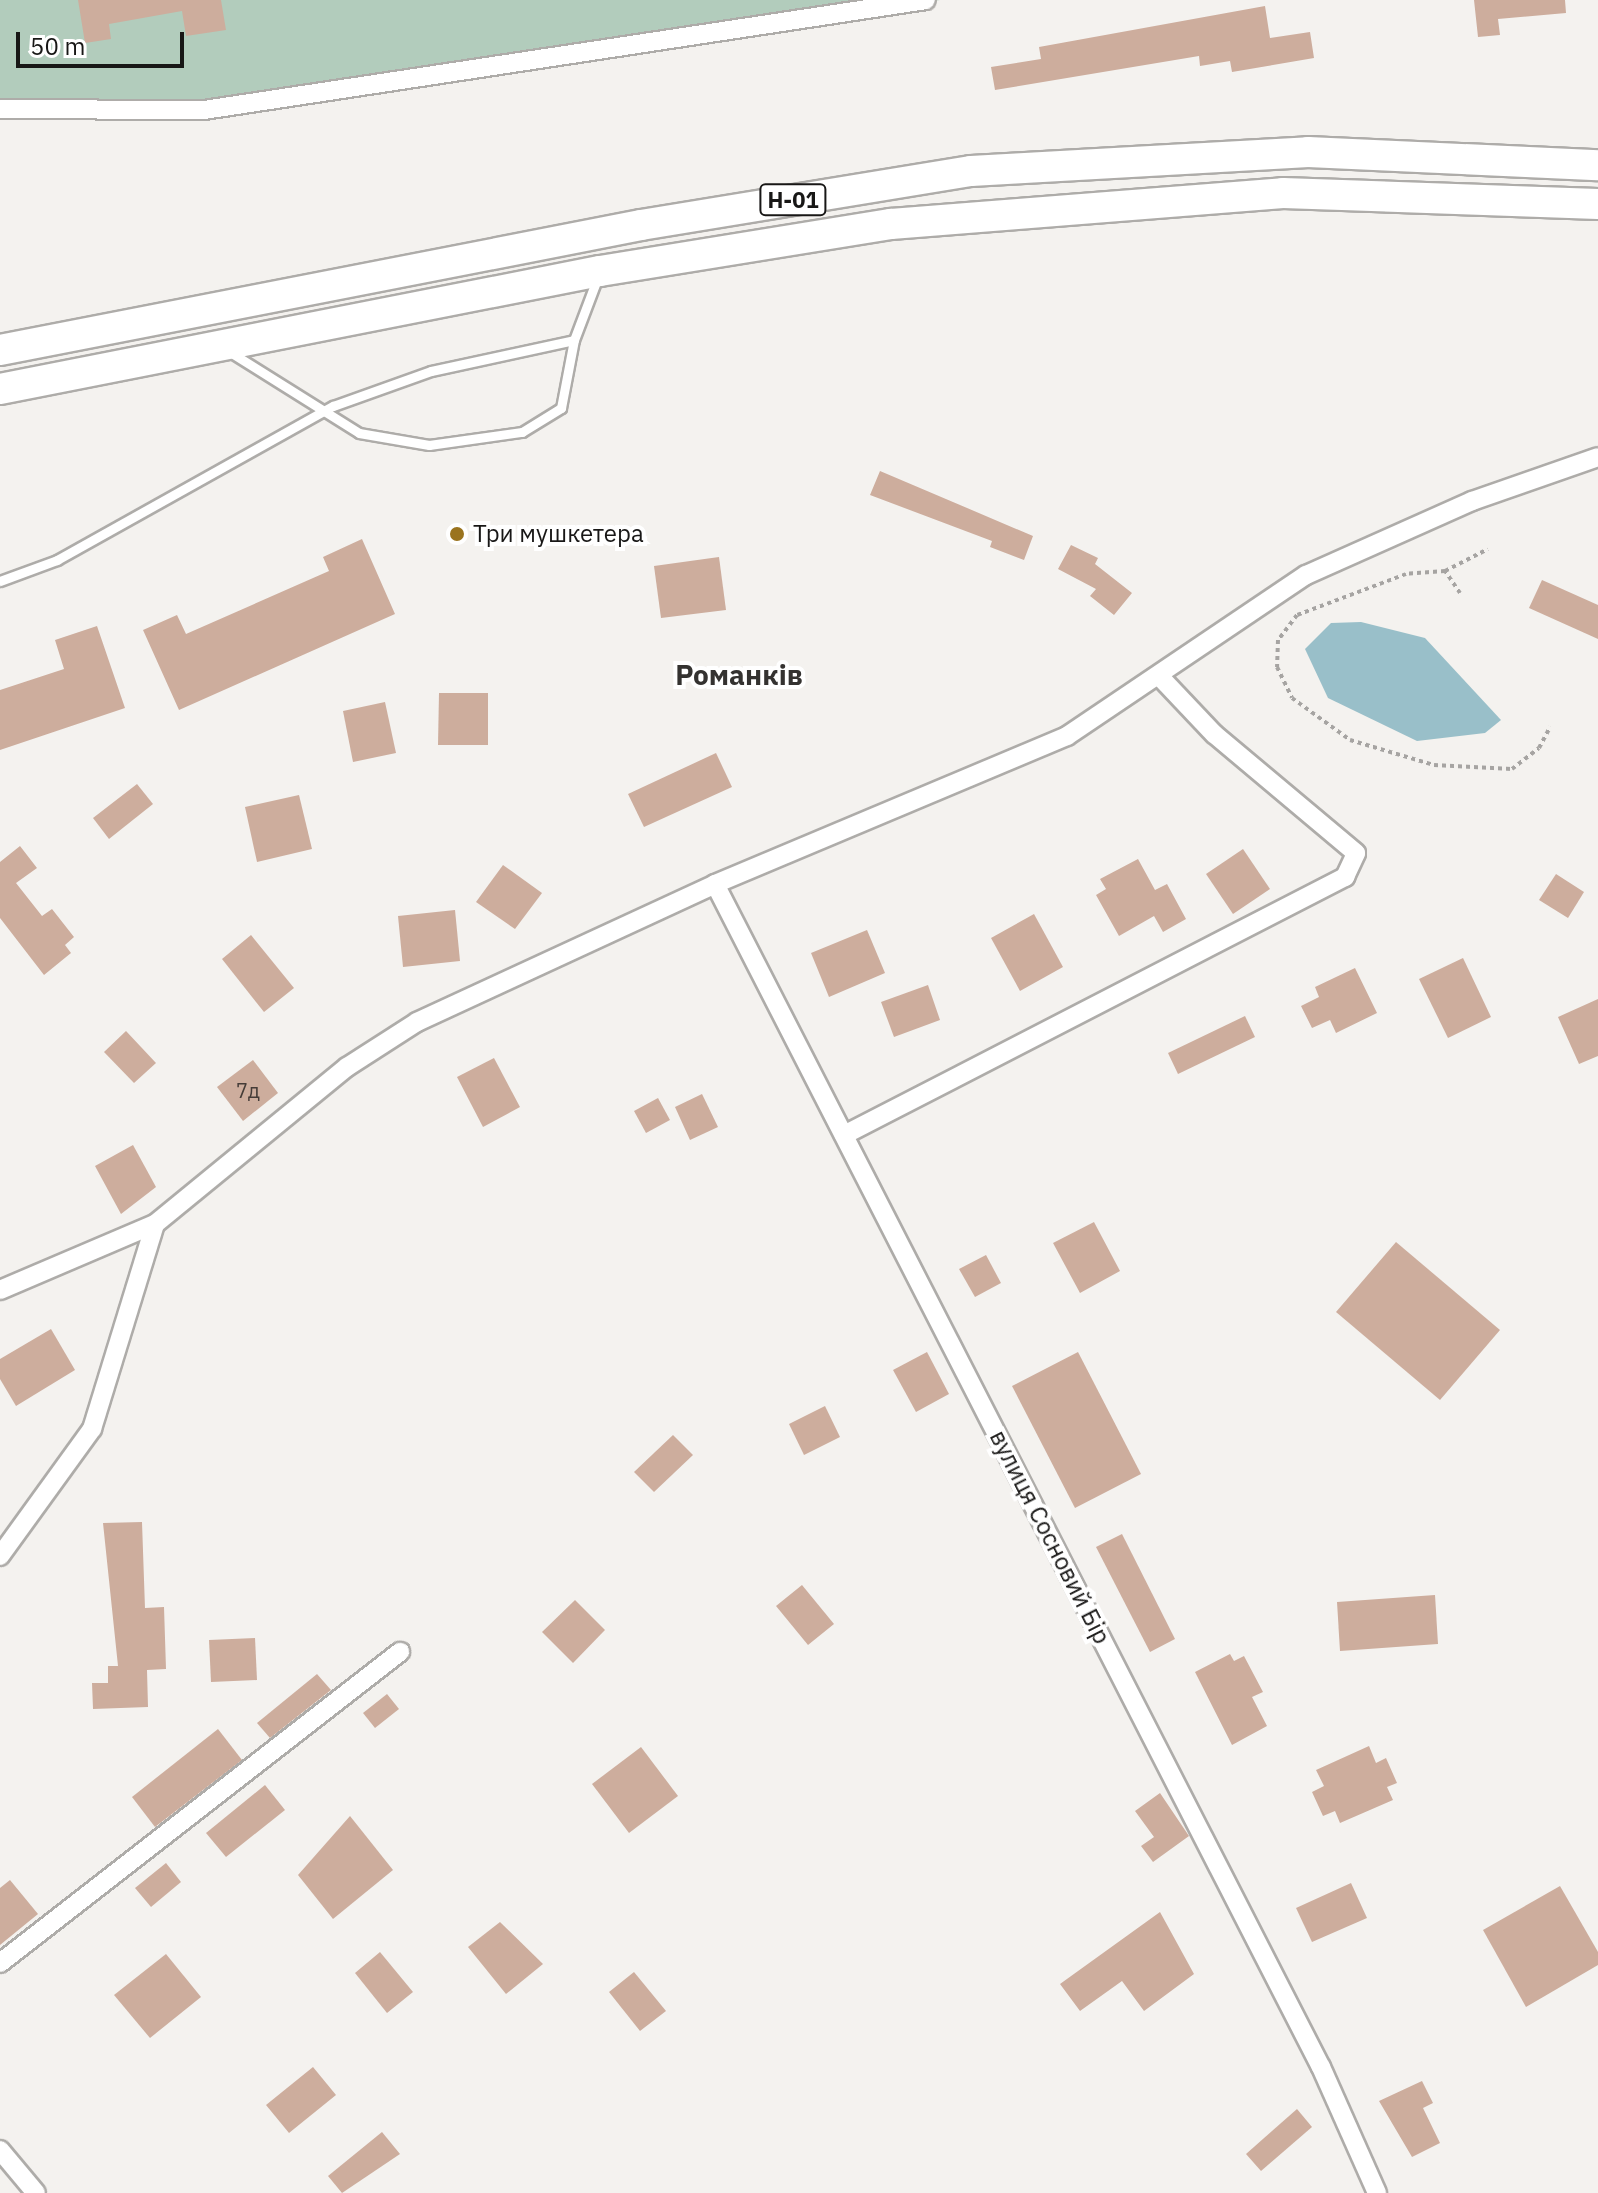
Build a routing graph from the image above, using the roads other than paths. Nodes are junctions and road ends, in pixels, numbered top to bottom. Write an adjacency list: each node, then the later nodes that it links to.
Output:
1 (926, 0): 2 (street)
2 (0, 109)
3 (1598, 165): 8 (main road, Н-01)
4 (1598, 204): 5 (main road, Н-01)
5 (600, 271): 6 (lane); 7 (main road, Н-01)
6 (574, 340): 10 (lane); 10 (lane)
7 (221, 346): 9 (main road, Н-01); 10 (lane)
8 (0, 350)
9 (0, 389)
10 (324, 411): 12 (lane)
11 (1598, 457): 13 (street)
12 (0, 581)
13 (1161, 678): 14 (street); 15 (street)
14 (715, 884): 15 (street, вулиця Сосновий Бір); 16 (street)
15 (844, 1135): 23 (street, вулиця Сосновий Бір)
16 (155, 1224): 17 (street); 18 (street)
17 (0, 1290)
18 (0, 1556)
19 (400, 1652): 20 (street)
20 (0, 1963)
21 (0, 2150): 22 (street)
22 (36, 2193)
23 (1377, 2193)

